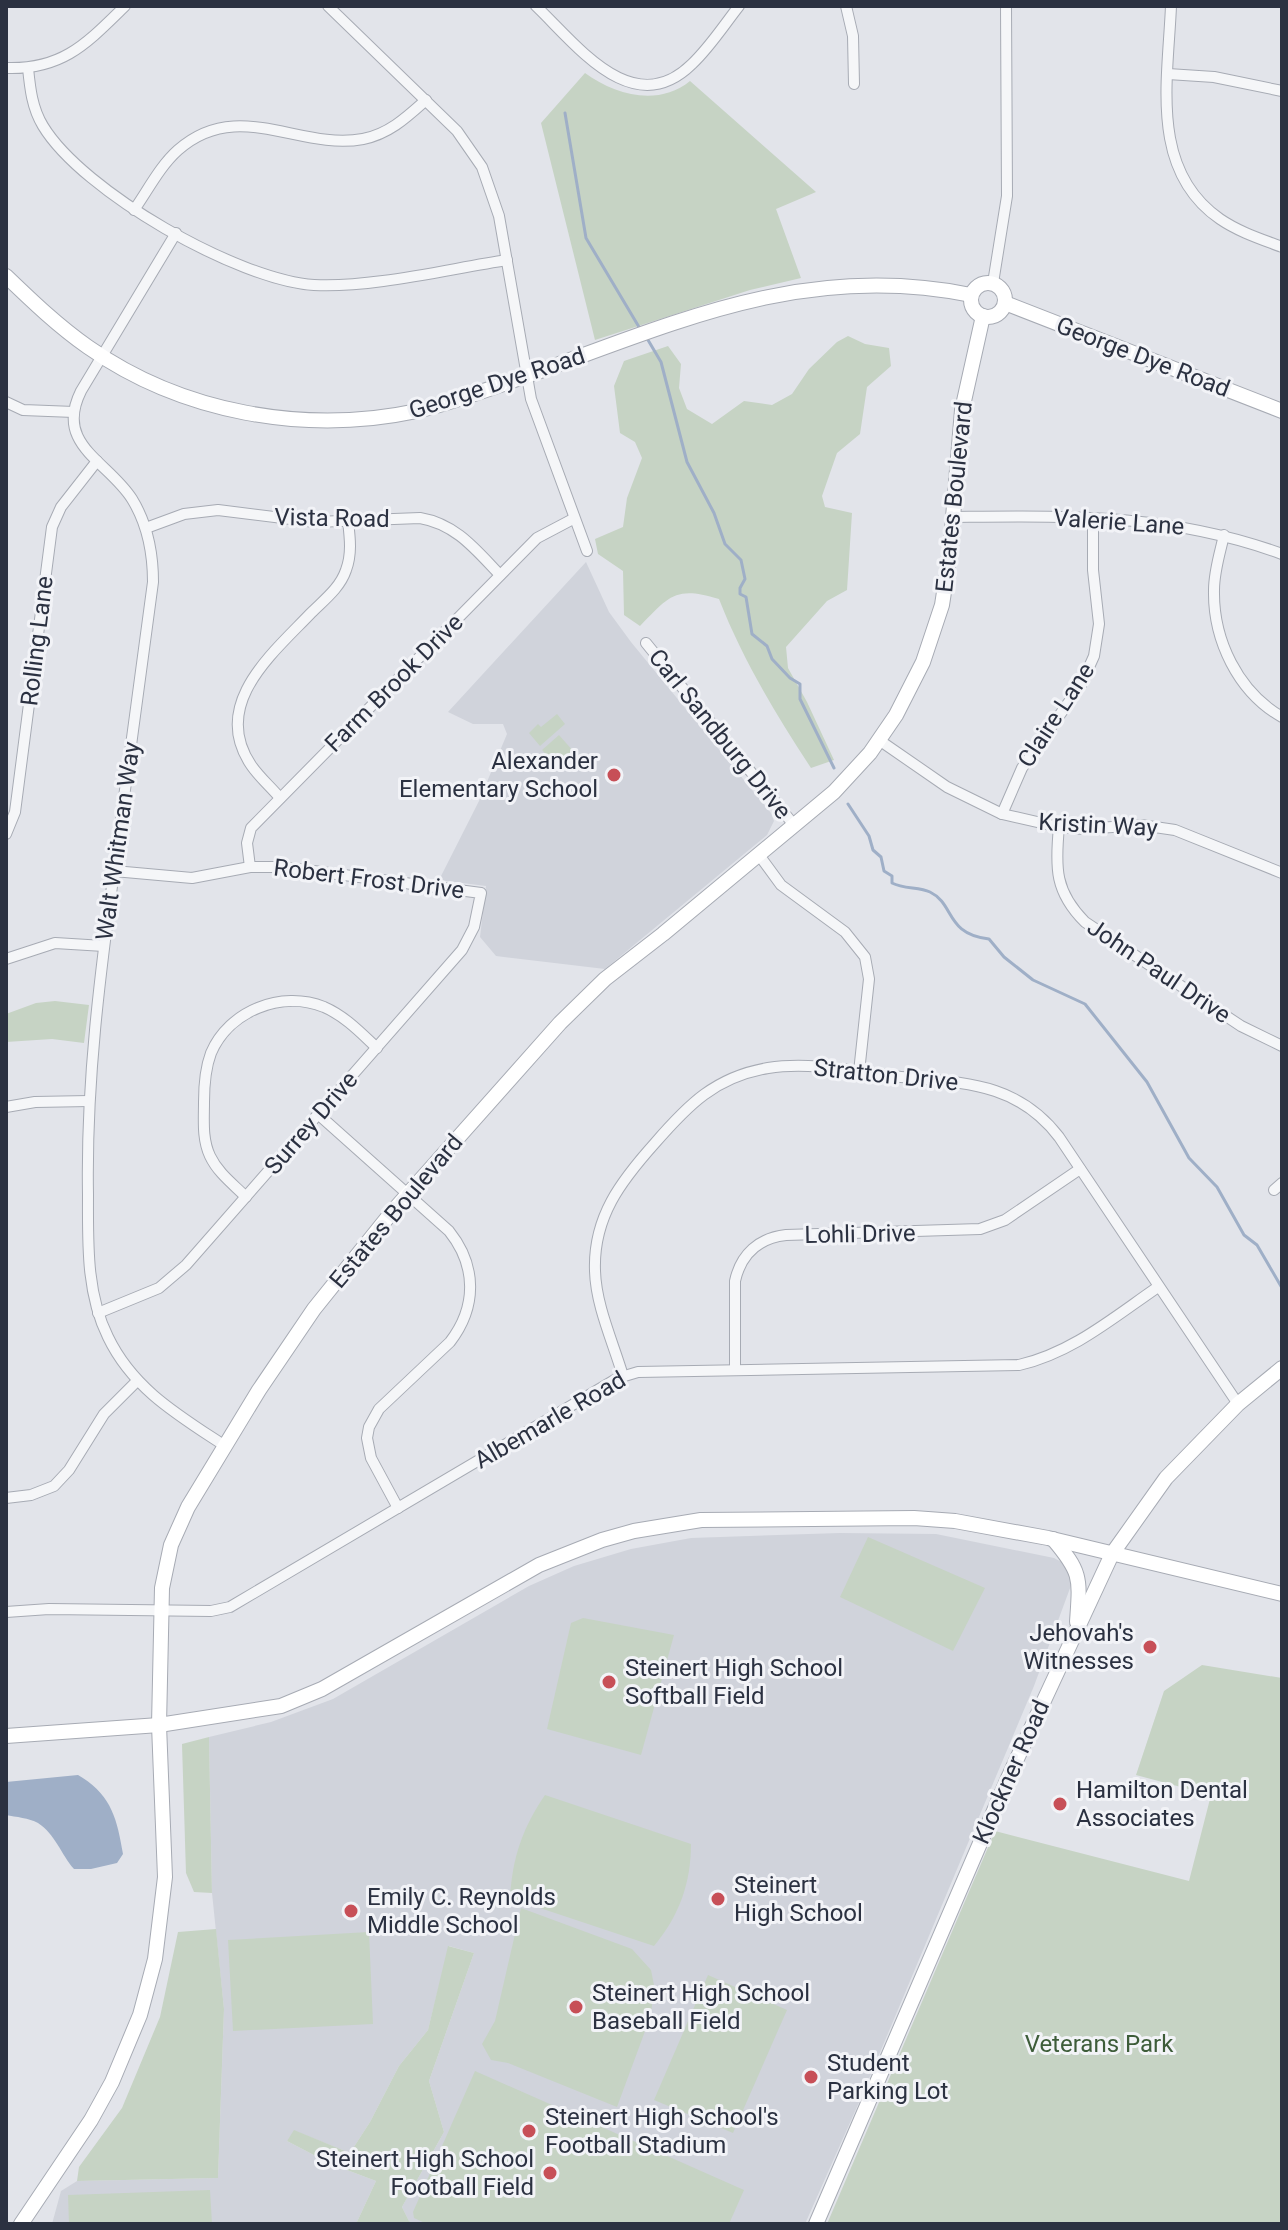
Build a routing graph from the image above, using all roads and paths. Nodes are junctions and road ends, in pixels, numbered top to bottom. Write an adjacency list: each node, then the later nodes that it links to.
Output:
1 (125, 6): 9 (street)
2 (328, 6): 13 (street)
3 (739, 6): 7 (street)
4 (846, 6): 11 (street)
5 (1006, 6): 19 (street)
6 (1171, 6): 10 (street)
7 (539, 7)
8 (6, 68): 9 (street)
9 (28, 68): 14 (street)
10 (1168, 74): 12 (street); 16 (street)
11 (854, 84)
12 (1282, 91)
13 (426, 100): 14 (street); 17 (street)
14 (134, 210): 15 (street)
15 (176, 233): 17 (street); 23 (street)
16 (1282, 247)
17 (507, 260): 24 (street)
18 (6, 276): 23 (street, George Dye Road)
19 (993, 283): 20 (street); 21 (street)
20 (971, 295): 22 (street); 24 (street, George Dye Road)
21 (1005, 303): 22 (street); 26 (street, George Dye Road)
22 (983, 316): 29 (street, Estates Boulevard)
23 (102, 356): 24 (street, George Dye Road); 27 (street)
24 (525, 376): 31 (street)
25 (6, 402): 27 (street)
26 (1282, 411)
27 (74, 412): 28 (street, Walt Whitman Way)
28 (97, 461): 33 (street, Walt Whitman Way); 45 (street, Rolling Lane)
29 (953, 517): 30 (street, Valerie Lane); 40 (street, Estates Boulevard)
30 (1093, 518): 34 (street, Valerie Lane); 42 (street, Claire Lane)
31 (573, 519): 35 (street); 37 (street, Farm Brook Drive)
32 (348, 521): 33 (street, Vista Road); 37 (street, Vista Road); 41 (street)
33 (146, 528): 48 (street, Walt Whitman Way)
34 (1224, 535): 36 (street, Valerie Lane); 39 (street)
35 (587, 551)
36 (1282, 554)
37 (500, 575): 41 (street, Farm Brook Drive)
38 (646, 643): 43 (street, Carl Sandburg Drive)
39 (1282, 717)
40 (879, 740): 42 (street, Kristin Way); 43 (street, Estates Boulevard)
41 (280, 798): 47 (street, Farm Brook Drive)
42 (1002, 814): 44 (street, Kristin Way)
43 (794, 825): 46 (street, Estates Boulevard)
44 (1059, 827): 49 (street, Kristin Way); 53 (street, John Paul Drive)
45 (6, 834)
46 (759, 855): 55 (street); 60 (street, Estates Boulevard)
47 (250, 867): 48 (street, Robert Frost Drive); 50 (street, Robert Frost Drive)
48 (114, 871): 51 (street, Walt Whitman Way)
49 (1282, 873)
50 (481, 893): 54 (street, Surrey Drive)
51 (104, 946): 52 (street); 56 (street, Walt Whitman Way)
52 (6, 959)
53 (1282, 1046)
54 (377, 1048): 58 (street, Surrey Drive); 61 (street)
55 (859, 1072): 59 (street, Stratton Drive); 66 (street, Stratton Drive)
56 (89, 1101): 57 (street); 63 (street, Walt Whitman Way)
57 (6, 1107)
58 (319, 1115): 60 (street); 61 (street, Surrey Drive)
59 (1080, 1169): 62 (street, Stratton Drive); 65 (street, Lohli Drive)
60 (408, 1194): 69 (street, Estates Boulevard); 71 (street)
61 (246, 1197): 63 (street, Surrey Drive)
62 (1158, 1287): 65 (street, Albemarle Road); 68 (street, Stratton Drive)
63 (98, 1313): 67 (street, Walt Whitman Way)
64 (1282, 1368): 68 (street, Klockner Road)
65 (735, 1370): 66 (street, Albemarle Road)
66 (623, 1376): 71 (street, Albemarle Road)
67 (137, 1381): 69 (street, Walt Whitman Way); 70 (street)
68 (1238, 1404): 73 (street, Klockner Road)
69 (225, 1446): 75 (street, Estates Boulevard)
70 (6, 1498)
71 (398, 1508): 75 (street, Albemarle Road)
72 (1052, 1539): 73 (street); 77 (street); 78 (street)
73 (1112, 1554): 74 (street); 77 (street, Klockner Road)
74 (1282, 1594)
75 (160, 1610): 76 (street, Albemarle Road); 78 (street, Estates Boulevard)
76 (6, 1612)
77 (1077, 1630): 81 (street, Klockner Road)
78 (159, 1725): 79 (street); 80 (street, Estates Boulevard)
79 (6, 1736)
80 (21, 2224)
81 (816, 2224)

